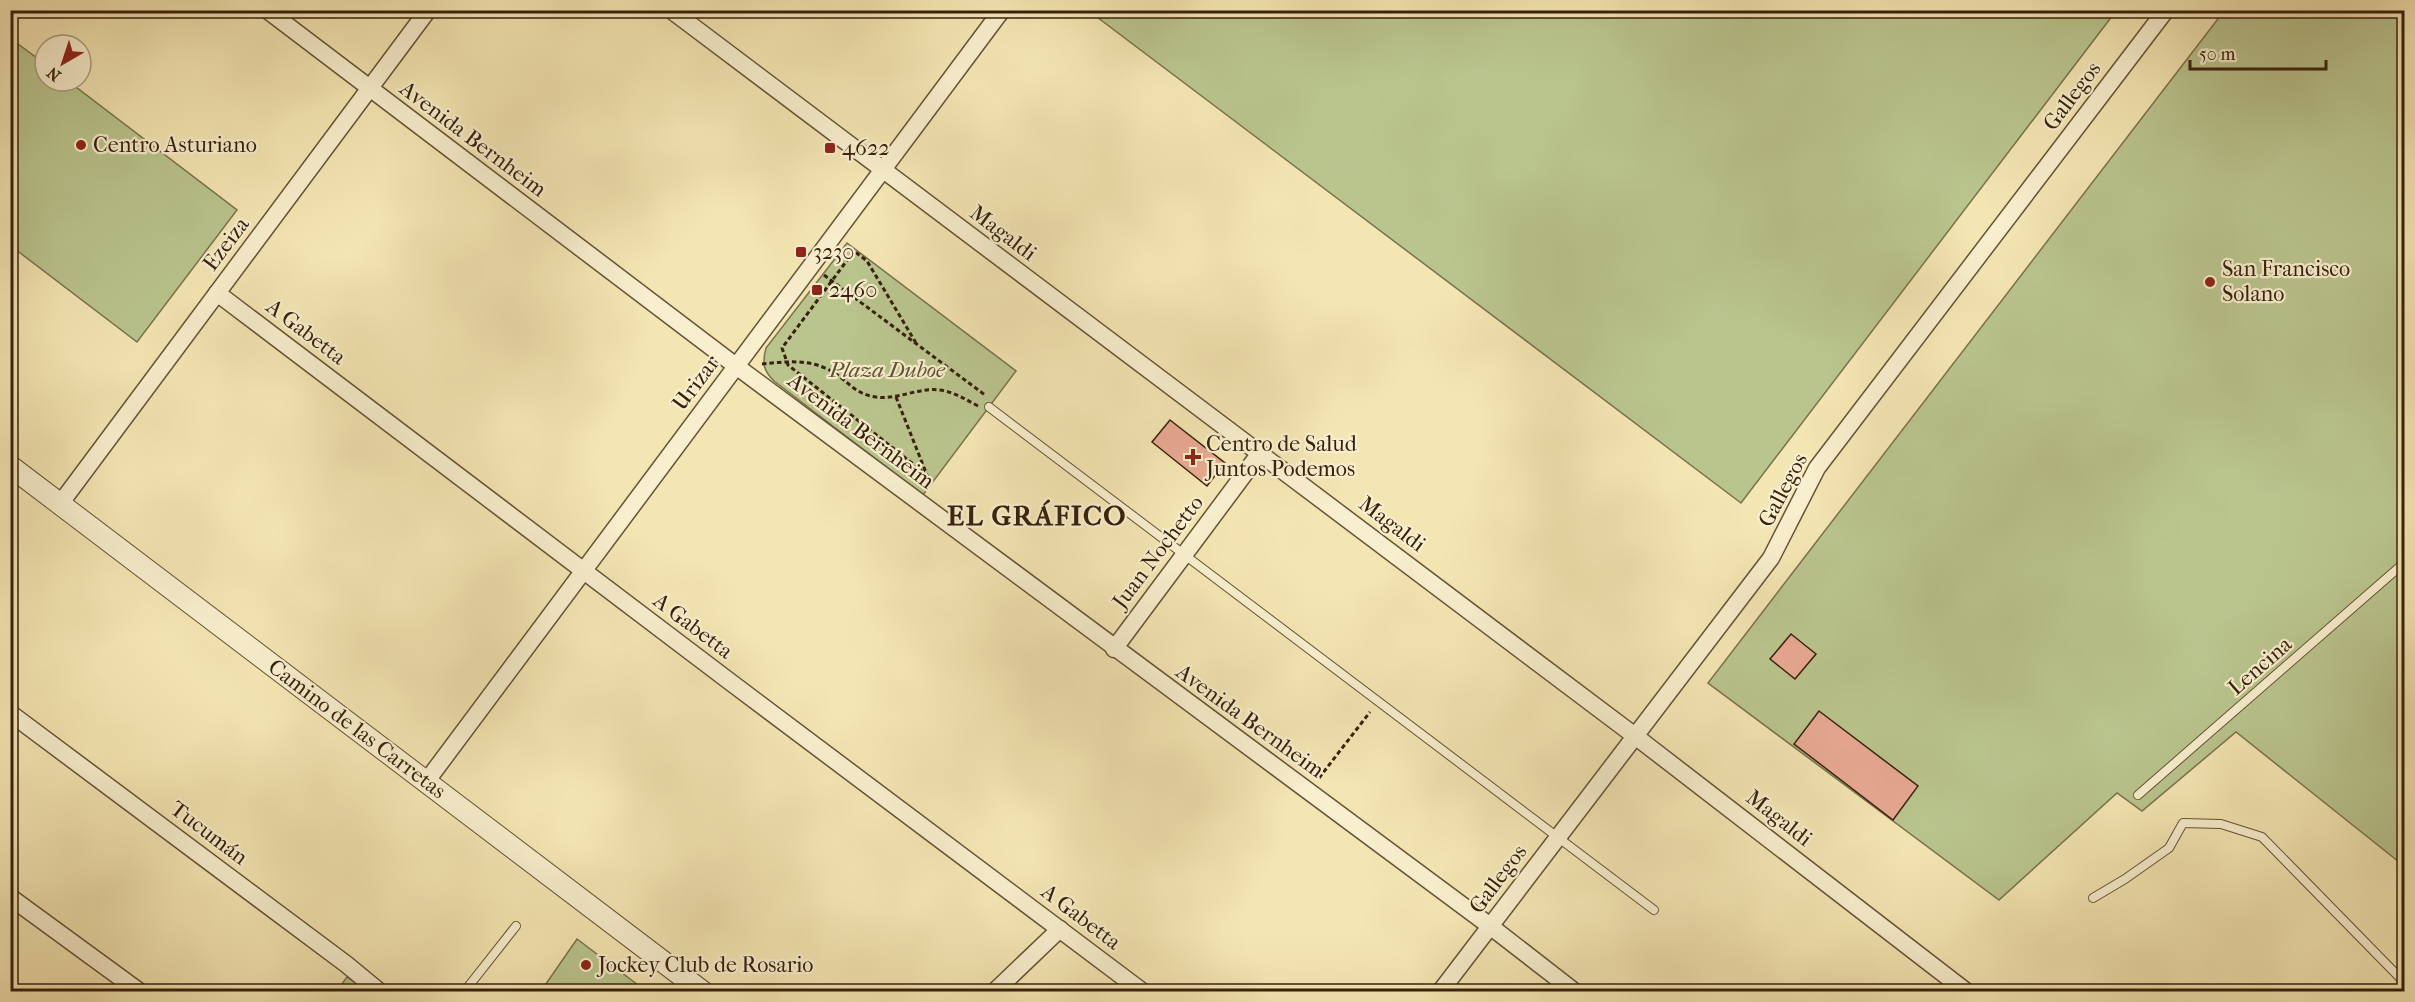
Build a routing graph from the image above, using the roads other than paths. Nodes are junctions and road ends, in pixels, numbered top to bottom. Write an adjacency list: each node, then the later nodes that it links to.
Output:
1 (267, 10): 6 (street, Avenida Bernheim)
2 (428, 10): 6 (street, Ezeiza)
3 (671, 10): 7 (street, Magaldi)
4 (1002, 10): 7 (street, Urizar)
5 (2166, 10): 19 (street, Gallegos)
6 (370, 89): 8 (street, Ezeiza); 9 (street, Avenida Bernheim)
7 (882, 171): 9 (street, Urizar); 11 (street, Magaldi)
8 (217, 293): 13 (street, Ezeiza); 16 (street, A Gabetta)
9 (736, 366): 16 (street, Urizar); 17 (street, Avenida Bernheim)
10 (989, 407): 14 (lane)
11 (1260, 453): 14 (street, Juan Nochetto); 19 (street, Magaldi)
12 (10, 466): 13 (street, Camino de las Carretas)
13 (60, 504): 20 (street, Camino de las Carretas)
14 (1184, 555): 17 (street, Juan Nochetto); 22 (lane)
15 (2404, 563): 21 (lane, Lencina)
16 (584, 571): 20 (street, Urizar); 28 (street, A Gabetta)
17 (1114, 648): 27 (street, Avenida Bernheim)
18 (10, 713): 31 (street, Tucumán)
19 (1635, 736): 22 (street, Gallegos); 38 (street, Magaldi)
20 (426, 782): 33 (street, Camino de las Carretas)
21 (2138, 795)
22 (1558, 837): 25 (lane); 27 (street, Gallegos)
23 (10, 897): 30 (street)
24 (2093, 898): 29 (lane)
25 (1654, 910)
26 (516, 926): 32 (lane)
27 (1490, 926): 36 (street, Gallegos); 37 (street, Avenida Bernheim)
28 (1060, 929): 34 (street); 35 (street, A Gabetta)
29 (2404, 982)
30 (140, 992)
31 (380, 992)
32 (464, 992)
33 (703, 992)
34 (994, 992)
35 (1143, 992)
36 (1440, 992)
37 (1575, 992)
38 (1967, 992)

